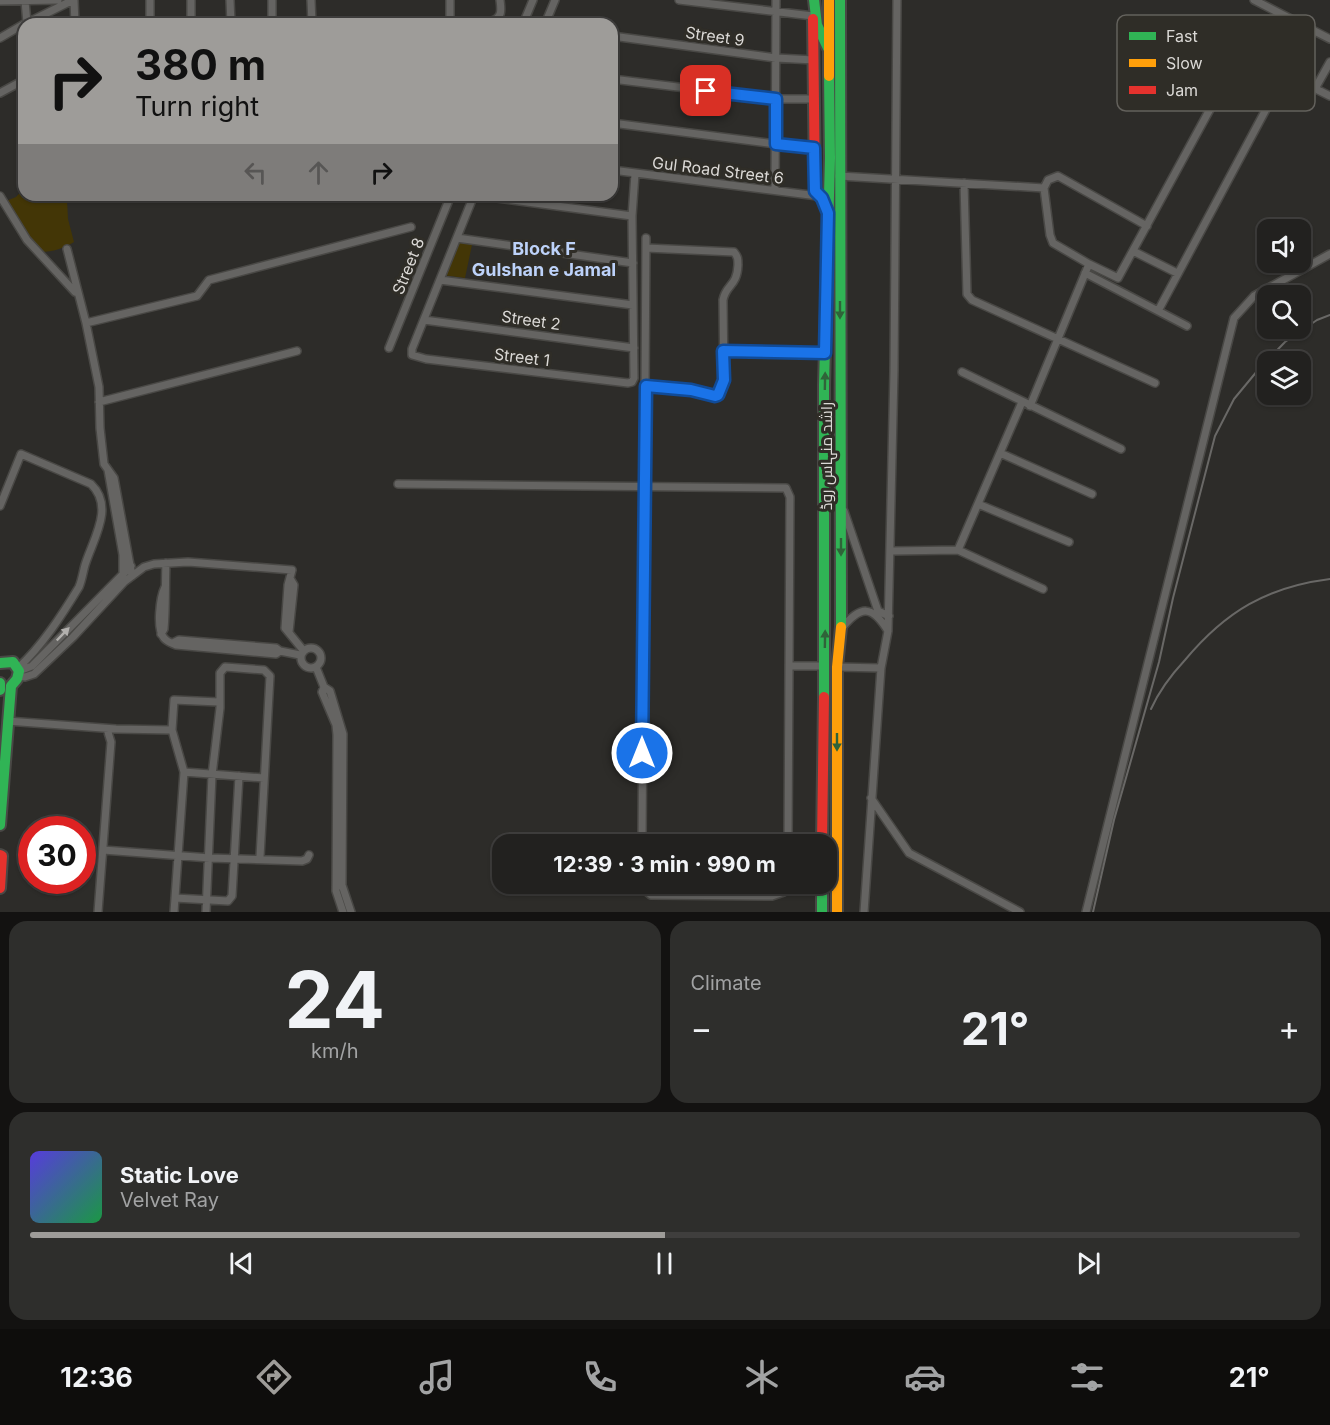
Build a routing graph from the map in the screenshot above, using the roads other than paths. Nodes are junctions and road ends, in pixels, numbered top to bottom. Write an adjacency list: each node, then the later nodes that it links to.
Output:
1 (58, 0): 20 (street)
2 (73, 0): 25 (street); 26 (street)
3 (150, 0): 27 (street)
4 (191, 0): 28 (street)
5 (230, 0): 29 (street)
6 (272, 0): 30 (street)
7 (311, 0): 31 (street)
8 (450, 0): 32 (street)
9 (500, 0): 33 (street)
10 (533, 0): 34 (street)
11 (555, 0): 35 (street)
12 (679, 0): 21 (street)
13 (776, 0): 21 (street)
14 (814, 0): 23 (main road)
15 (829, 0): 41 (main road, راشد منہاس روڈ)
16 (840, 0): 42 (main road, راشد منہاس روڈ)
17 (897, 0): 63 (street)
18 (1254, 0): 22 (street)
19 (0, 1): 20 (street)
20 (25, 1): 24 (street)
21 (776, 12): 23 (street); 43 (street)
22 (1283, 15)
23 (813, 16): 41 (main road); 44 (main road)
24 (25, 18)
25 (37, 18)
26 (74, 18)
27 (150, 18)
28 (191, 18)
29 (231, 18)
30 (272, 18)
31 (312, 18)
32 (450, 18)
33 (498, 18)
34 (526, 18)
35 (548, 18)
36 (18, 28): 39 (street)
37 (1315, 31): 40 (street)
38 (618, 37): 43 (street, Street 9)
39 (0, 38)
40 (1330, 39)
41 (828, 48): 52 (main road, راشد منہاس روڈ)
42 (840, 56): 52 (main road); 55 (main road, راشد منہاس روڈ)
43 (776, 58): 44 (street, Street 9); 50 (street)
44 (814, 60): 51 (main road)
45 (1330, 62): 49 (street)
46 (618, 80): 50 (street)
47 (18, 83): 48 (street)
48 (0, 93)
49 (1330, 96)
50 (776, 99): 51 (street); 57 (street)
51 (814, 99): 58 (main road)
52 (829, 105): 59 (main road, راشد منہاس روڈ)
53 (1209, 111): 74 (street)
54 (1265, 111): 85 (street)
55 (839, 112): 59 (main road); 62 (main road, راشد منہاس روڈ)
56 (618, 124): 57 (street)
57 (776, 144): 58 (street); 66 (street)
58 (814, 148): 68 (main road)
59 (830, 158): 72 (main road, راشد منہاس روڈ)
60 (618, 171): 61 (street, Gul Road Street 6)
61 (635, 174): 66 (street, Gul Road Street 6); 73 (street)
62 (839, 176): 63 (street); 110 (main road, راشد منہاس روڈ, one-way to 110)
63 (896, 178): 64 (street); 115 (street)
64 (964, 183): 65 (street); 93 (street)
65 (1044, 188): 74 (street); 83 (street)
66 (776, 190): 68 (street, Gul Road Street 6)
67 (0, 196): 87 (street)
68 (820, 196): 72 (main road)
69 (449, 201): 94 (street, Street 8)
70 (472, 201): 76 (street)
71 (519, 201): 73 (street)
72 (828, 213): 98 (main road, راشد منہاس روڈ)
73 (632, 216): 82 (street)
74 (1147, 226): 80 (street)
75 (411, 227): 91 (street)
76 (457, 238): 82 (street); 86 (street)
77 (646, 238): 78 (street)
78 (646, 248): 97 (street); 101 (street)
79 (67, 249): 87 (street)
80 (1133, 251): 83 (street); 85 (street)
81 (1330, 254): 172 (street)
82 (633, 262): 88 (street)
83 (1089, 264): 84 (street)
84 (1086, 273): 89 (street); 93 (street)
85 (1177, 273): 89 (street)
86 (440, 280): 88 (street); 90 (street)
87 (77, 293): 91 (street)
88 (633, 305): 95 (street)
89 (1158, 311): 92 (street)
90 (424, 320): 95 (street, Street 2); 95 (street, Street 1)
91 (86, 323): 102 (street)
92 (1187, 326)
93 (1058, 340): 100 (street); 103 (street)
94 (389, 348)
95 (634, 348)
96 (297, 351): 102 (street)
97 (723, 351): 98 (street); 101 (street)
98 (825, 353): 128 (main road, راشد منہاس روڈ, one-way to 98)
99 (962, 372): 103 (street)
100 (1155, 383)
101 (646, 386): 108 (street)
102 (99, 402): 106 (street)
103 (1026, 404): 104 (street); 105 (street)
104 (1121, 448)
105 (1000, 453): 109 (street); 111 (street)
106 (108, 470): 117 (street); 118 (street)
107 (398, 484): 108 (street)
108 (644, 487): 127 (street); 147 (street)
109 (1092, 494)
110 (842, 503): 122 (street); 123 (main road, راشد منہاس روڈ, one-way to 123)
111 (978, 504): 113 (street); 114 (street)
112 (0, 506): 132 (street)
113 (1069, 542)
114 (957, 550): 115 (street); 121 (street)
115 (892, 551): 122 (street)
116 (166, 563): 119 (street); 125 (street); 125 (street)
117 (131, 566): 118 (street); 119 (street)
118 (123, 573): 120 (street); 132 (street, one-way to 118)
119 (132, 576): 120 (street)
120 (124, 582): 132 (street)
121 (1043, 589)
122 (889, 616): 124 (street)
123 (841, 628): 124 (street); 130 (main road, راشد منہاس روڈ)
124 (888, 631): 131 (street)
125 (302, 653): 129 (street); 129 (street)
126 (0, 663): 132 (main road)
127 (789, 666): 128 (street); 148 (street)
128 (824, 666): 149 (main road, راشد منہاس روڈ)
129 (316, 667): 134 (street)
130 (837, 667): 131 (street); 169 (main road, راشد منہاس روڈ, one-way to 169)
131 (881, 668): 145 (street)
132 (19, 672): 137 (main road)
133 (0, 683): 135 (main road)
134 (324, 687): 166 (street); 167 (street)
135 (0, 690)
136 (219, 702): 139 (street); 142 (street); 144 (street)
137 (7, 721): 138 (street); 140 (main road)
138 (107, 729): 139 (street); 150 (street)
139 (172, 730): 141 (street)
140 (2, 762): 146 (main road)
141 (184, 772): 142 (street); 153 (street)
142 (212, 775): 143 (street); 154 (street)
143 (239, 776): 144 (street); 155 (street)
144 (264, 778): 156 (street)
145 (871, 798): 170 (street); 171 (street)
146 (0, 825)
147 (642, 834)
148 (788, 834)
149 (822, 834)
150 (103, 850): 153 (street); 163 (street)
151 (0, 855): 157 (main road)
152 (309, 855): 156 (street)
153 (177, 856): 154 (street); 161 (street)
154 (210, 858): 155 (street); 162 (street)
155 (235, 858): 156 (street); 162 (street)
156 (258, 859)
157 (0, 888)
158 (651, 894): 159 (street)
159 (778, 894)
160 (822, 894): 168 (main road)
161 (175, 898): 162 (street); 164 (street)
162 (207, 900): 165 (street)
163 (98, 912)
164 (174, 912)
165 (206, 912)
166 (343, 912)
167 (351, 912)
168 (822, 912)
169 (837, 912)
170 (864, 912)
171 (1020, 912)
172 (1086, 912)

